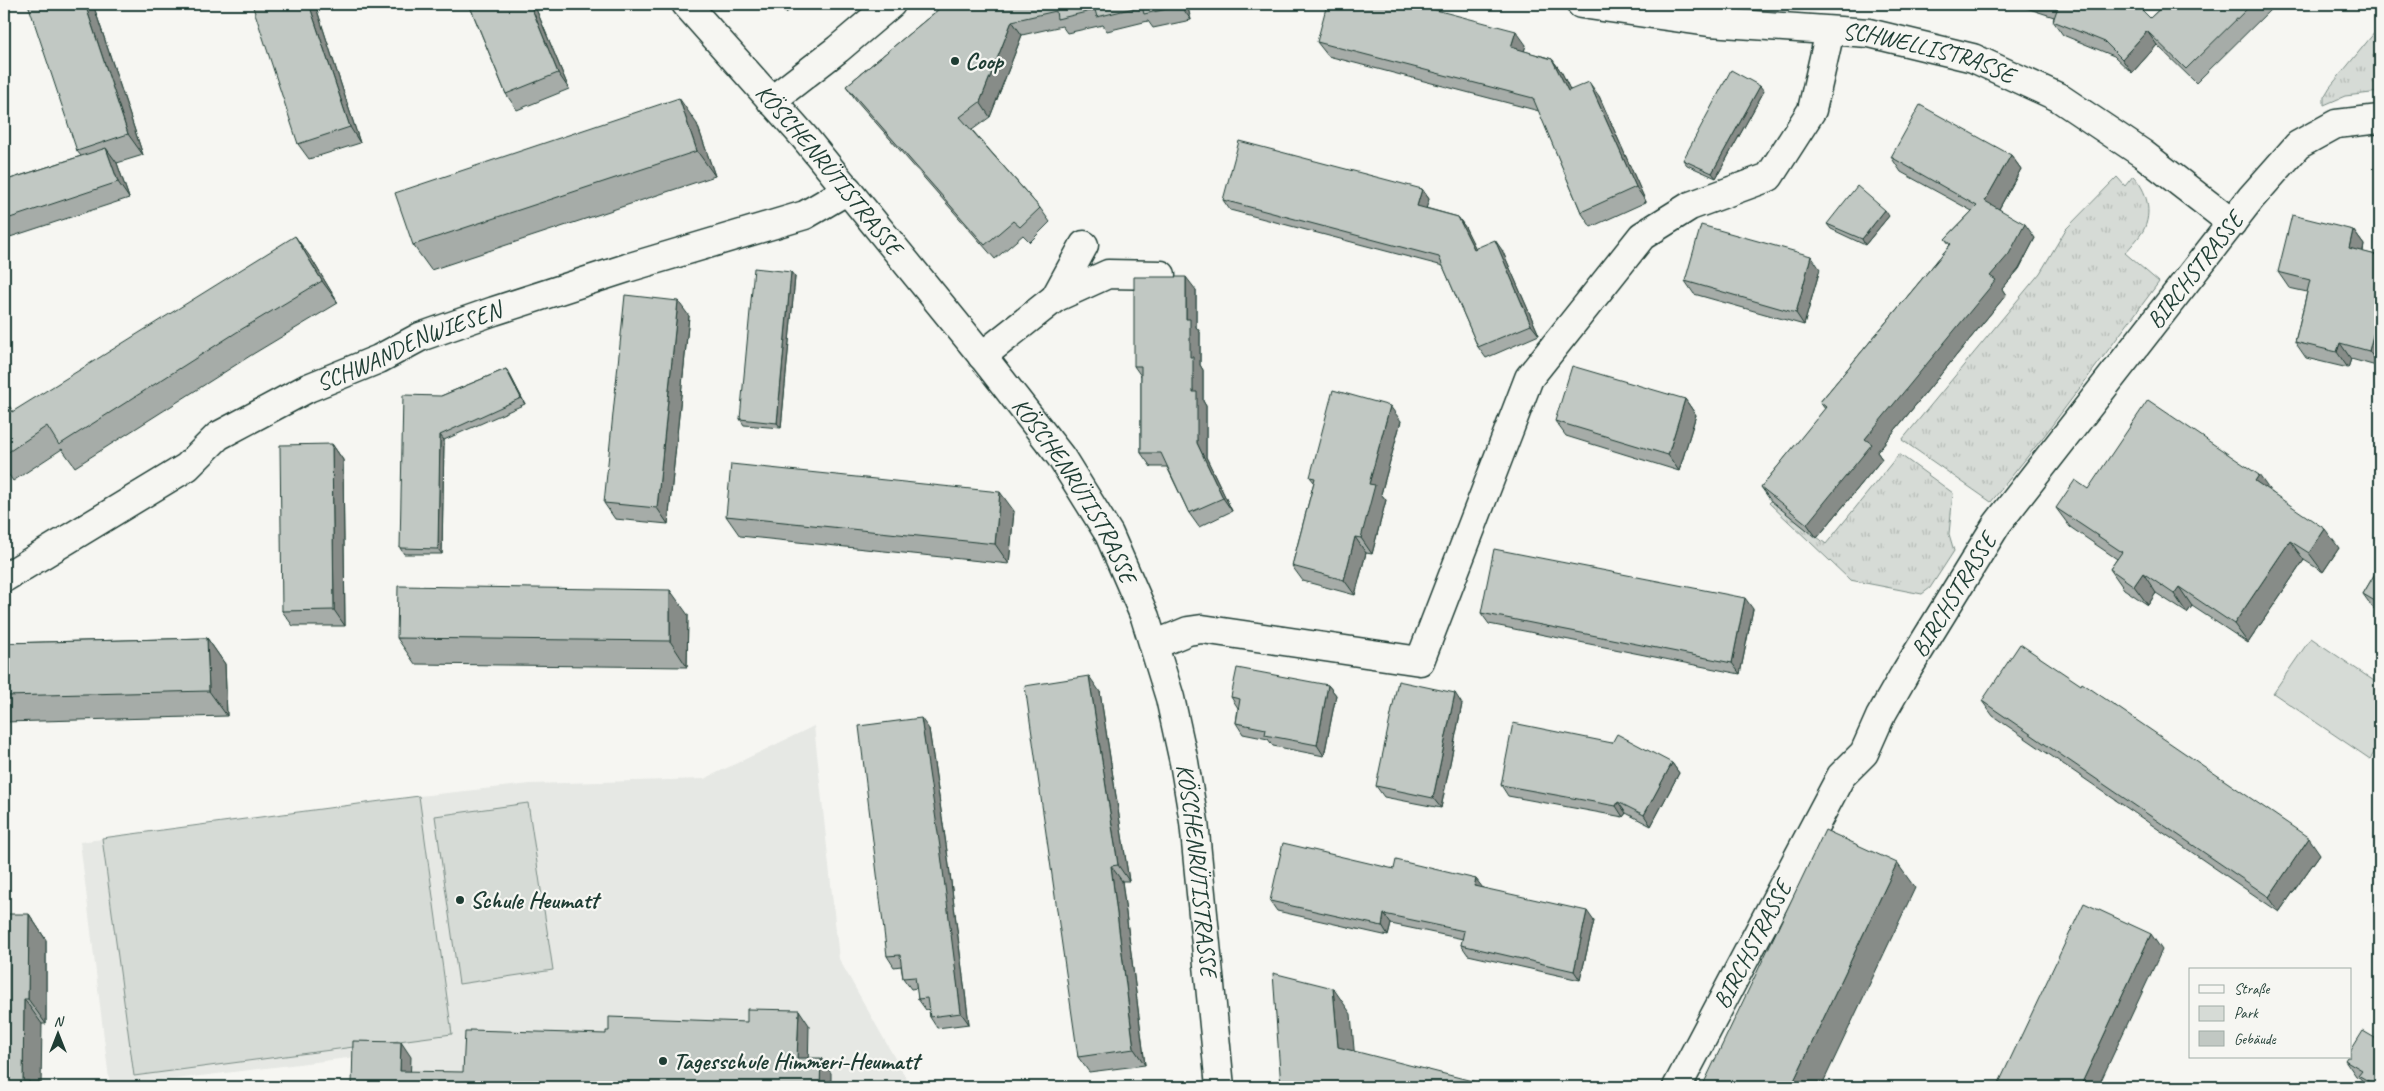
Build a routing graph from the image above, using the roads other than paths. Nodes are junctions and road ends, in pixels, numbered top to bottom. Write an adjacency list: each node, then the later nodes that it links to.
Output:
1 (686, 4): 5 (street, KÖSCHENRÜTISTRASSE)
2 (891, 4): 5 (street)
3 (1581, 4): 4 (street, SCHWELLISTRASSE)
4 (1830, 31): 8 (street, SCHWELLISTRASSE); 14 (street)
5 (770, 101): 7 (street, KÖSCHENRÜTISTRASSE)
6 (2380, 119): 8 (street, BIRCHSTRASSE)
7 (848, 190): 12 (street, KÖSCHENRÜTISTRASSE); 13 (street, SCHWANDENWIESEN)
8 (2232, 223): 16 (street, BIRCHSTRASSE)
9 (1084, 245): 11 (street)
10 (1161, 275): 11 (street)
11 (1055, 298): 12 (street)
12 (982, 356): 14 (street, KÖSCHENRÜTISTRASSE)
13 (4, 578)
14 (1154, 645): 15 (street, KÖSCHENRÜTISTRASSE)
15 (1220, 1087)
16 (1677, 1087)

